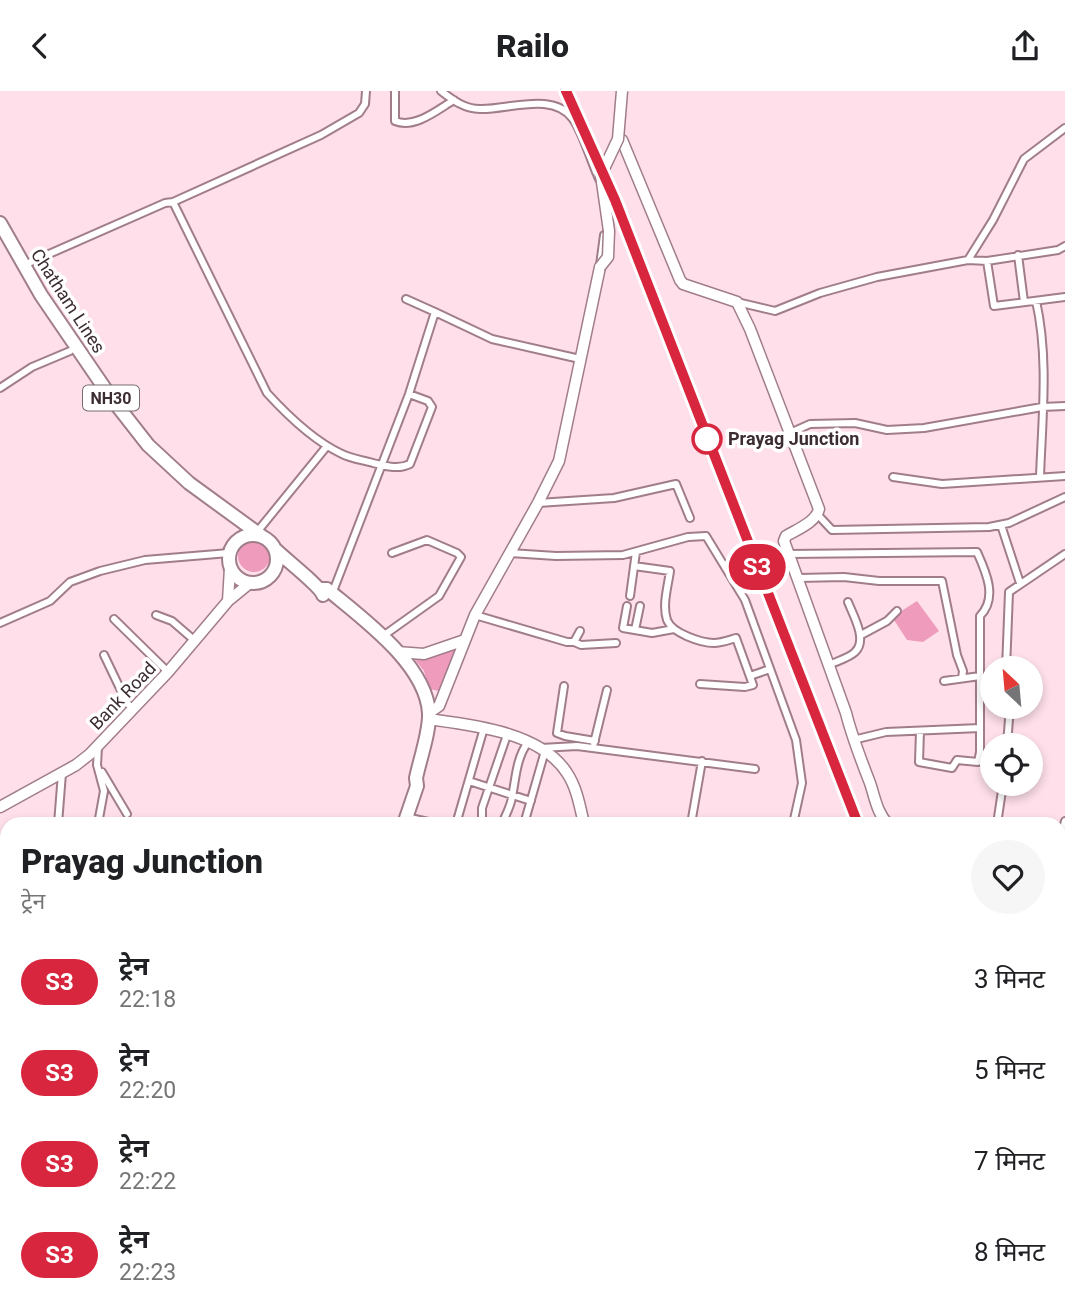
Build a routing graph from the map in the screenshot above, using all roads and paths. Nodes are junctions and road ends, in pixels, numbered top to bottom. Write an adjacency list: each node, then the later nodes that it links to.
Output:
1 (366, 91): 8 (street)
2 (395, 91): 5 (street)
3 (623, 91): 7 (street); 15 (street, bridge)
4 (444, 92): 5 (street)
5 (454, 100): 15 (street)
6 (1065, 128): 12 (street)
7 (622, 140): 19 (street)
8 (173, 202): 14 (street); 29 (street)
9 (1, 230): 14 (highway, Chatham Lines / NH30); 22 (highway, Chatham Lines / NH30)
10 (1065, 246): 11 (street)
11 (1018, 255): 13 (street); 20 (street)
12 (968, 260): 13 (street); 19 (street)
13 (987, 261): 20 (street)
14 (24, 265): 39 (highway, Chatham Lines / NH30)
15 (600, 267): 23 (street)
16 (1065, 297): 18 (street)
17 (406, 299): 21 (street)
18 (1036, 301): 20 (street); 27 (street)
19 (737, 302): 28 (street)
20 (1024, 302)
21 (435, 312): 23 (street); 25 (street)
22 (70, 351): 24 (street); 40 (highway, Chatham Lines / NH30)
23 (580, 359): 35 (street)
24 (0, 388)
25 (409, 394): 30 (street); 30 (street)
26 (1065, 406): 27 (street)
27 (1042, 407): 28 (street); 33 (street)
28 (790, 433): 36 (street)
29 (327, 446): 30 (street); 39 (street)
30 (382, 465): 53 (street)
31 (1065, 475): 33 (street)
32 (893, 477): 33 (street)
33 (1040, 477)
34 (1065, 497): 38 (street)
35 (538, 503): 37 (street); 45 (street)
36 (817, 515): 38 (street); 46 (street)
37 (690, 518)
38 (1001, 525): 52 (street)
39 (260, 535): 40 (highway); 41 (highway, Chatham Lines / NH30)
40 (242, 537): 43 (highway)
41 (276, 550): 51 (highway); 53 (highway, Chatham Lines / NH30)
42 (636, 552): 45 (street); 48 (street); 79 (street)
43 (229, 553): 49 (highway); 63 (street)
44 (392, 553): 68 (street)
45 (510, 553): 61 (street)
46 (789, 554): 50 (street); 75 (street)
47 (1065, 554): 52 (street)
48 (634, 566): 54 (street); 64 (street)
49 (230, 568): 51 (highway); 55 (street)
50 (798, 578): 78 (street); 83 (street)
51 (250, 583): 55 (street, Bank Road)
52 (1020, 583): 76 (street)
53 (327, 591): 68 (highway, Chatham Lines / NH30); 77 (highway, Chatham Lines / NH30)
54 (630, 596)
55 (228, 601): 70 (street, Bank Road)
56 (848, 602): 67 (street)
57 (627, 605): 65 (street)
58 (640, 606): 65 (street)
59 (897, 611): 67 (street)
60 (156, 615): 70 (street)
61 (475, 615): 69 (street); 71 (street)
62 (114, 619): 80 (street)
63 (0, 623)
64 (674, 629): 65 (street); 81 (street)
65 (635, 630)
66 (580, 631): 71 (street)
67 (860, 635): 78 (street)
68 (382, 638): 73 (highway, Chatham Lines / NH30)
69 (465, 640): 73 (street); 89 (street)
70 (194, 641): 80 (street, Bank Road)
71 (574, 642): 72 (street)
72 (617, 643)
73 (397, 652): 77 (highway, Chatham Lines / NH30)
74 (104, 655): 88 (street)
75 (980, 656)
76 (1007, 656)
77 (407, 662): 89 (highway, NH30)
78 (829, 665): 95 (street)
79 (769, 669): 81 (street); 120 (street)
80 (168, 671): 88 (street, Bank Road)
81 (750, 676): 85 (street)
82 (980, 676): 83 (street)
83 (962, 678): 84 (street)
84 (944, 681)
85 (700, 684)
86 (564, 686): 97 (street)
87 (607, 690): 97 (street)
88 (132, 708): 98 (street, Bank Road)
89 (429, 716): 91 (street); 113 (highway, NH30)
90 (980, 719): 92 (street)
91 (484, 728): 94 (street); 104 (street)
92 (980, 728): 93 (street); 93 (street)
93 (920, 731): 95 (street)
94 (507, 735): 96 (street); 105 (street)
95 (853, 740): 121 (street)
96 (528, 742): 99 (street); 106 (street)
97 (594, 744): 99 (street); 100 (street)
98 (98, 745): 101 (street); 103 (street, Bank Road)
99 (543, 750): 108 (street); 118 (street)
100 (702, 761): 102 (street); 119 (street)
101 (97, 765): 110 (street); 112 (street)
102 (755, 769)
103 (62, 773): 109 (street, Bank Road); 111 (street)
104 (470, 781): 105 (street); 114 (street)
105 (491, 788): 106 (street); 115 (street)
106 (513, 795): 108 (street); 116 (street)
107 (1001, 796): 122 (street)
108 (531, 801): 117 (street)
109 (0, 807)
110 (127, 814)
111 (59, 817)
112 (99, 817)
113 (404, 817)
114 (458, 817)
115 (482, 817)
116 (505, 817)
117 (526, 817)
118 (582, 817)
119 (692, 817)
120 (795, 817)
121 (883, 817)
122 (998, 817)

